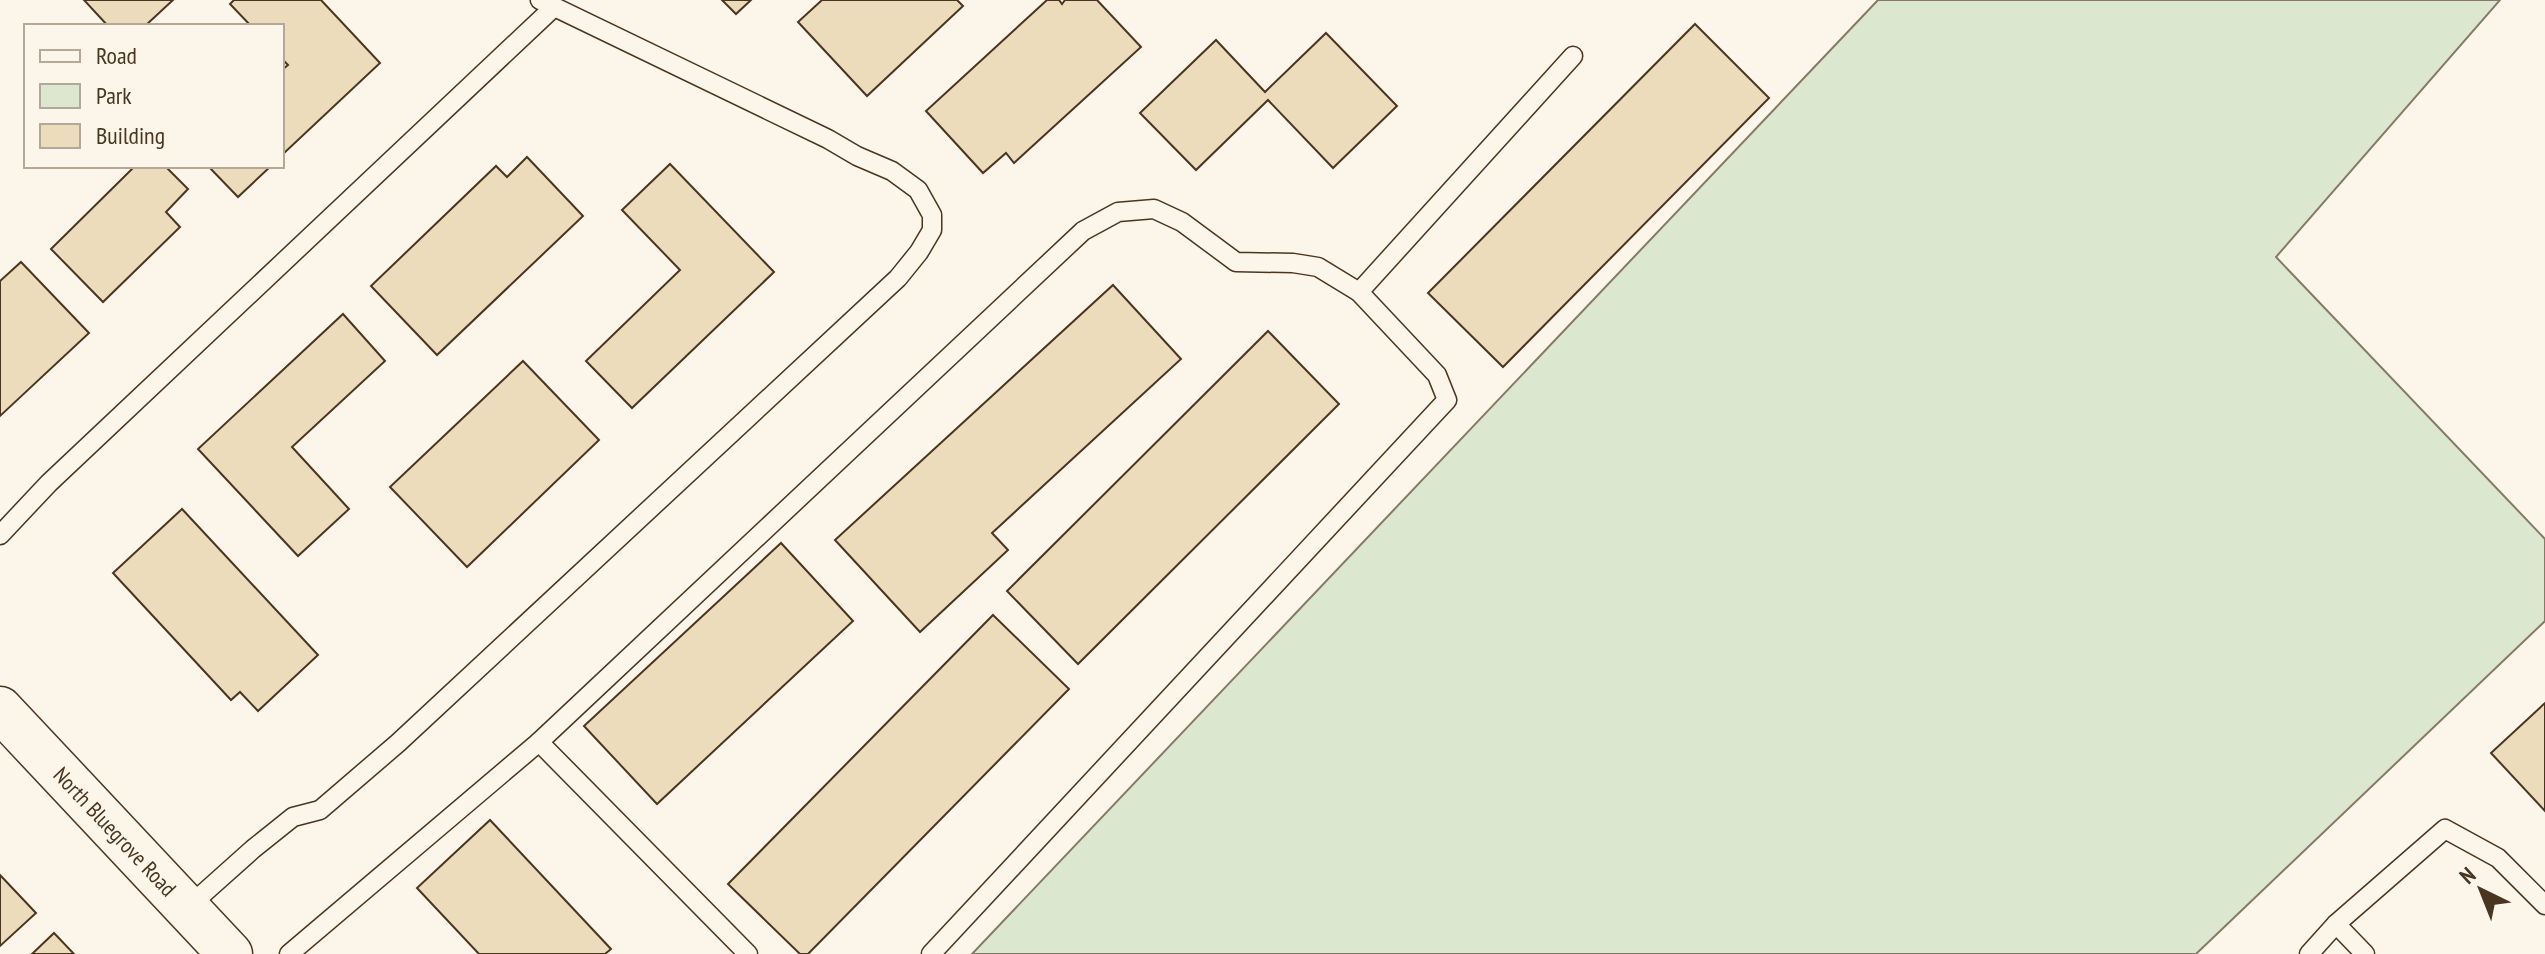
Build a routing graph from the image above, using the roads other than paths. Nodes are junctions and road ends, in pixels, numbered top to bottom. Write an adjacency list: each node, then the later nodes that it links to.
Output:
1 (547, 4): 4 (lane); 8 (lane)
2 (1573, 56): 3 (lane)
3 (1359, 292): 6 (lane); 13 (lane)
4 (0, 535)
5 (0, 709): 8 (street, North Bluegrove Road)
6 (539, 742): 11 (lane); 12 (lane)
7 (2545, 905): 9 (lane)
8 (187, 908): 10 (street, North Bluegrove Road)
9 (2336, 924): 14 (lane); 15 (lane)
10 (230, 954)
11 (289, 954)
12 (748, 954)
13 (931, 954)
14 (2309, 954)
15 (2365, 954)

